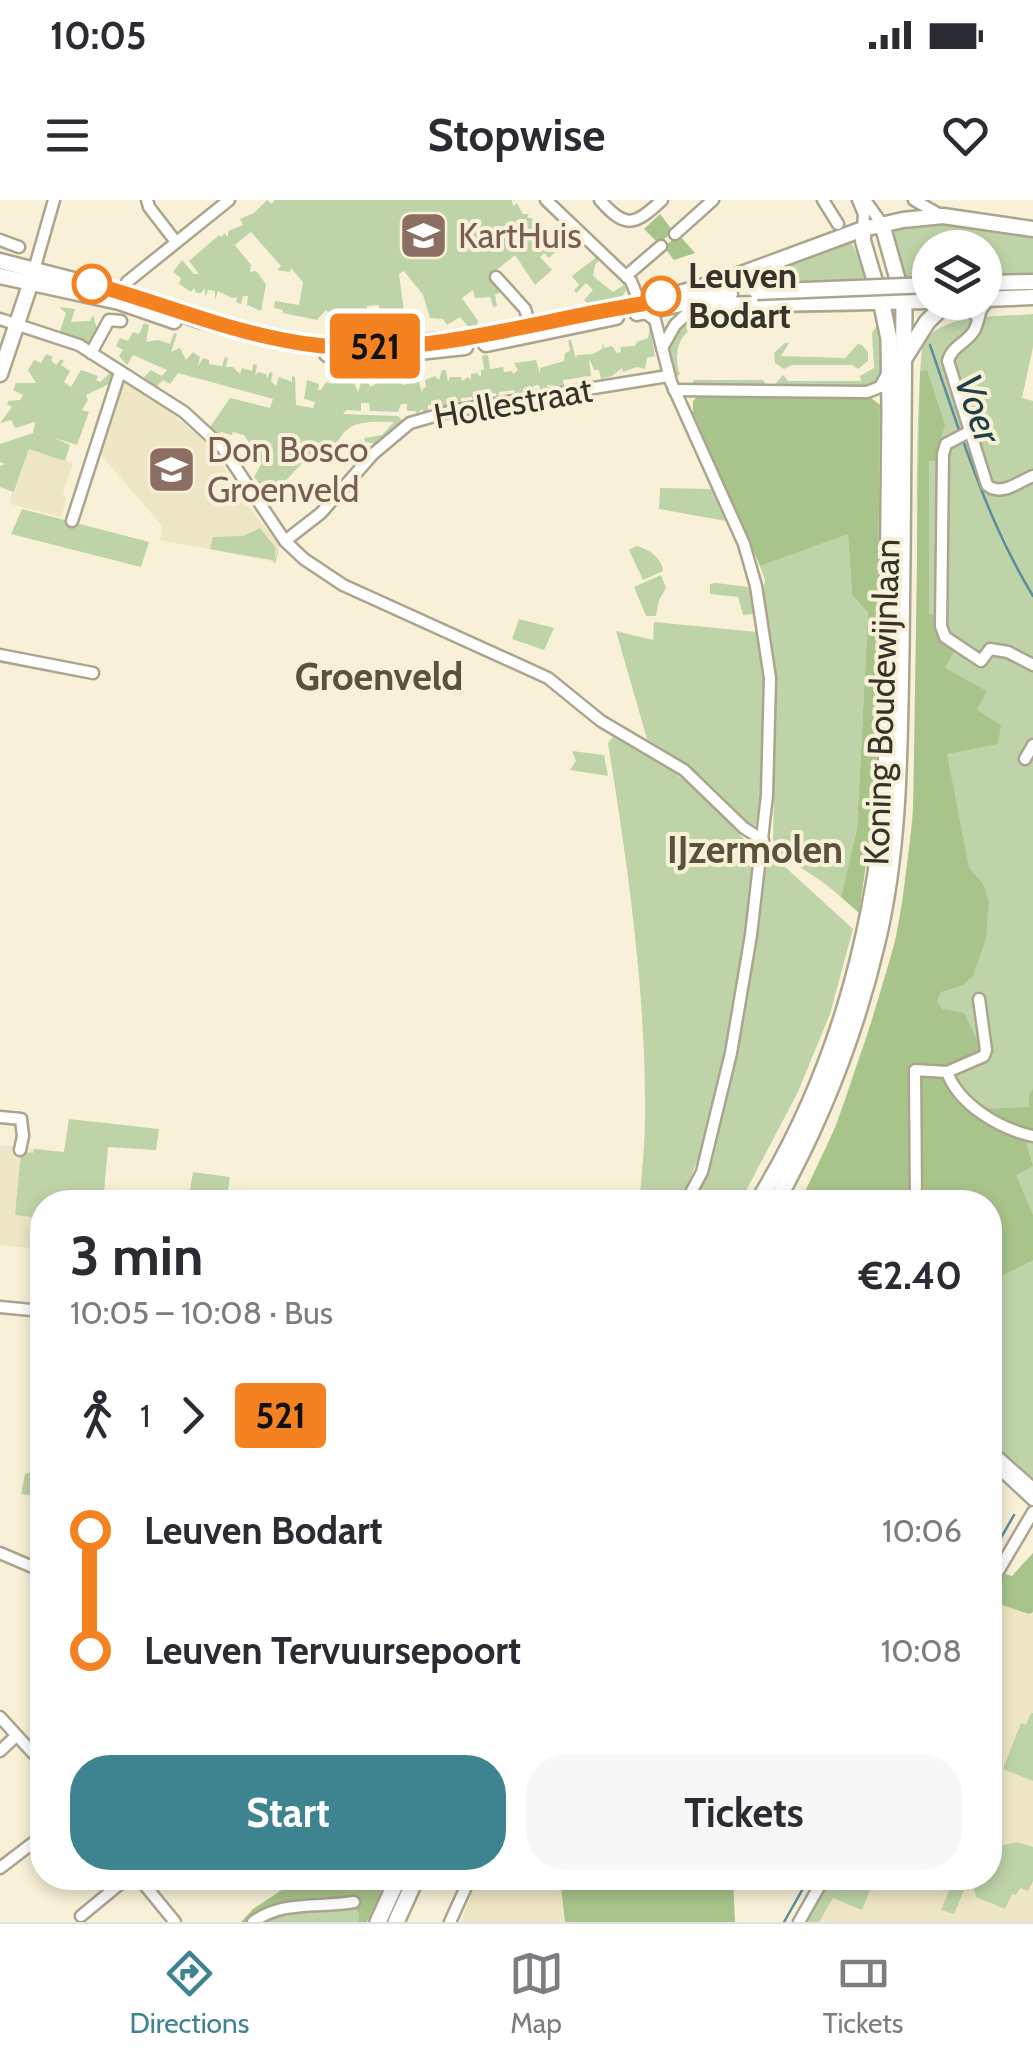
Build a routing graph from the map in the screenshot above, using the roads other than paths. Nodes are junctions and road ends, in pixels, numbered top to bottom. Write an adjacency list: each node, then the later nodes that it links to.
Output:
1 (54, 200): 23 (street)
2 (148, 200): 18 (street)
3 (229, 200): 18 (street)
4 (546, 200): 24 (street)
5 (600, 200): 6 (street)
6 (662, 200)
7 (712, 200): 16 (street)
8 (823, 200): 12 (street)
9 (862, 200): 13 (street); 14 (street)
10 (914, 200): 11 (street)
11 (943, 216): 13 (main road); 15 (main road)
12 (838, 224)
13 (882, 224): 14 (main road); 34 (main road)
14 (863, 228): 33 (main road); 37 (main road)
15 (1033, 229)
16 (675, 234)
17 (0, 240): 20 (street)
18 (176, 242): 26 (street)
19 (661, 246): 24 (street)
20 (18, 247)
21 (0, 261): 23 (main road)
22 (0, 276): 23 (main road)
23 (33, 276): 38 (main road); 43 (main road); 44 (main road)
24 (626, 276): 37 (street)
25 (496, 277): 44 (street)
26 (127, 282)
27 (1033, 282): 28 (main road)
28 (1002, 283)
29 (912, 287): 30 (main road, bridge)
30 (730, 294): 37 (main road); 38 (main road)
31 (1033, 297): 32 (main road)
32 (1002, 298)
33 (881, 300): 34 (main road); 36 (main road); 48 (highway, Koning Boudewijnlaan)
34 (904, 300): 35 (main road); 47 (highway, Koning Boudewijnlaan)
35 (912, 300)
36 (694, 306): 37 (main road); 45 (street)
37 (643, 307): 38 (main road); 44 (main road); 45 (street)
38 (616, 318)
39 (0, 319): 43 (street)
40 (928, 320): 47 (highway)
41 (975, 320): 55 (street)
42 (121, 321): 46 (street)
43 (18, 325): 46 (street); 50 (main road)
44 (530, 326)
45 (662, 348): 51 (street)
46 (91, 353): 49 (street)
47 (905, 358): 72 (highway, Koning Boudewijnlaan)
48 (890, 367): 53 (street); 54 (highway, Koning Boudewijnlaan)
49 (120, 372): 57 (street); 58 (street)
50 (0, 374)
51 (668, 376): 52 (street); 58 (street, Hollestraat)
52 (674, 390): 53 (street); 64 (street)
53 (866, 392): 54 (street)
54 (890, 412): 71 (highway, Koning Boudewijnlaan)
55 (962, 435): 56 (street); 60 (street)
56 (1033, 476)
57 (72, 521)
58 (284, 541): 64 (street)
59 (0, 655): 61 (street)
60 (1033, 665)
61 (93, 673)
62 (1033, 745): 63 (street)
63 (1025, 760)
64 (763, 840): 70 (street)
65 (979, 999): 66 (street)
66 (947, 1072): 68 (street); 73 (street)
67 (0, 1117): 69 (street)
68 (1033, 1136)
69 (20, 1150)
70 (692, 1190)
71 (765, 1190)
72 (782, 1190)
73 (916, 1190)
74 (0, 1307): 75 (street)
75 (30, 1309)
76 (1002, 1461): 78 (street)
77 (1002, 1471): 79 (street)
78 (1033, 1488)
79 (1033, 1500)
80 (1033, 1512): 83 (street)
81 (0, 1553): 82 (street)
82 (30, 1565)
83 (1002, 1565)
84 (0, 1717): 85 (street)
85 (16, 1736): 86 (street); 87 (street)
86 (0, 1751)
87 (30, 1751)
88 (30, 1845): 89 (street)
89 (0, 1868)
90 (112, 1890): 97 (street)
91 (150, 1890): 99 (street)
92 (393, 1890): 101 (highway)
93 (411, 1890): 98 (highway)
94 (461, 1890): 102 (street)
95 (817, 1890): 103 (street)
96 (354, 1902): 100 (street)
97 (81, 1916)
98 (398, 1920)
99 (175, 1922)
100 (253, 1922)
101 (378, 1922)
102 (447, 1922)
103 (799, 1922)

